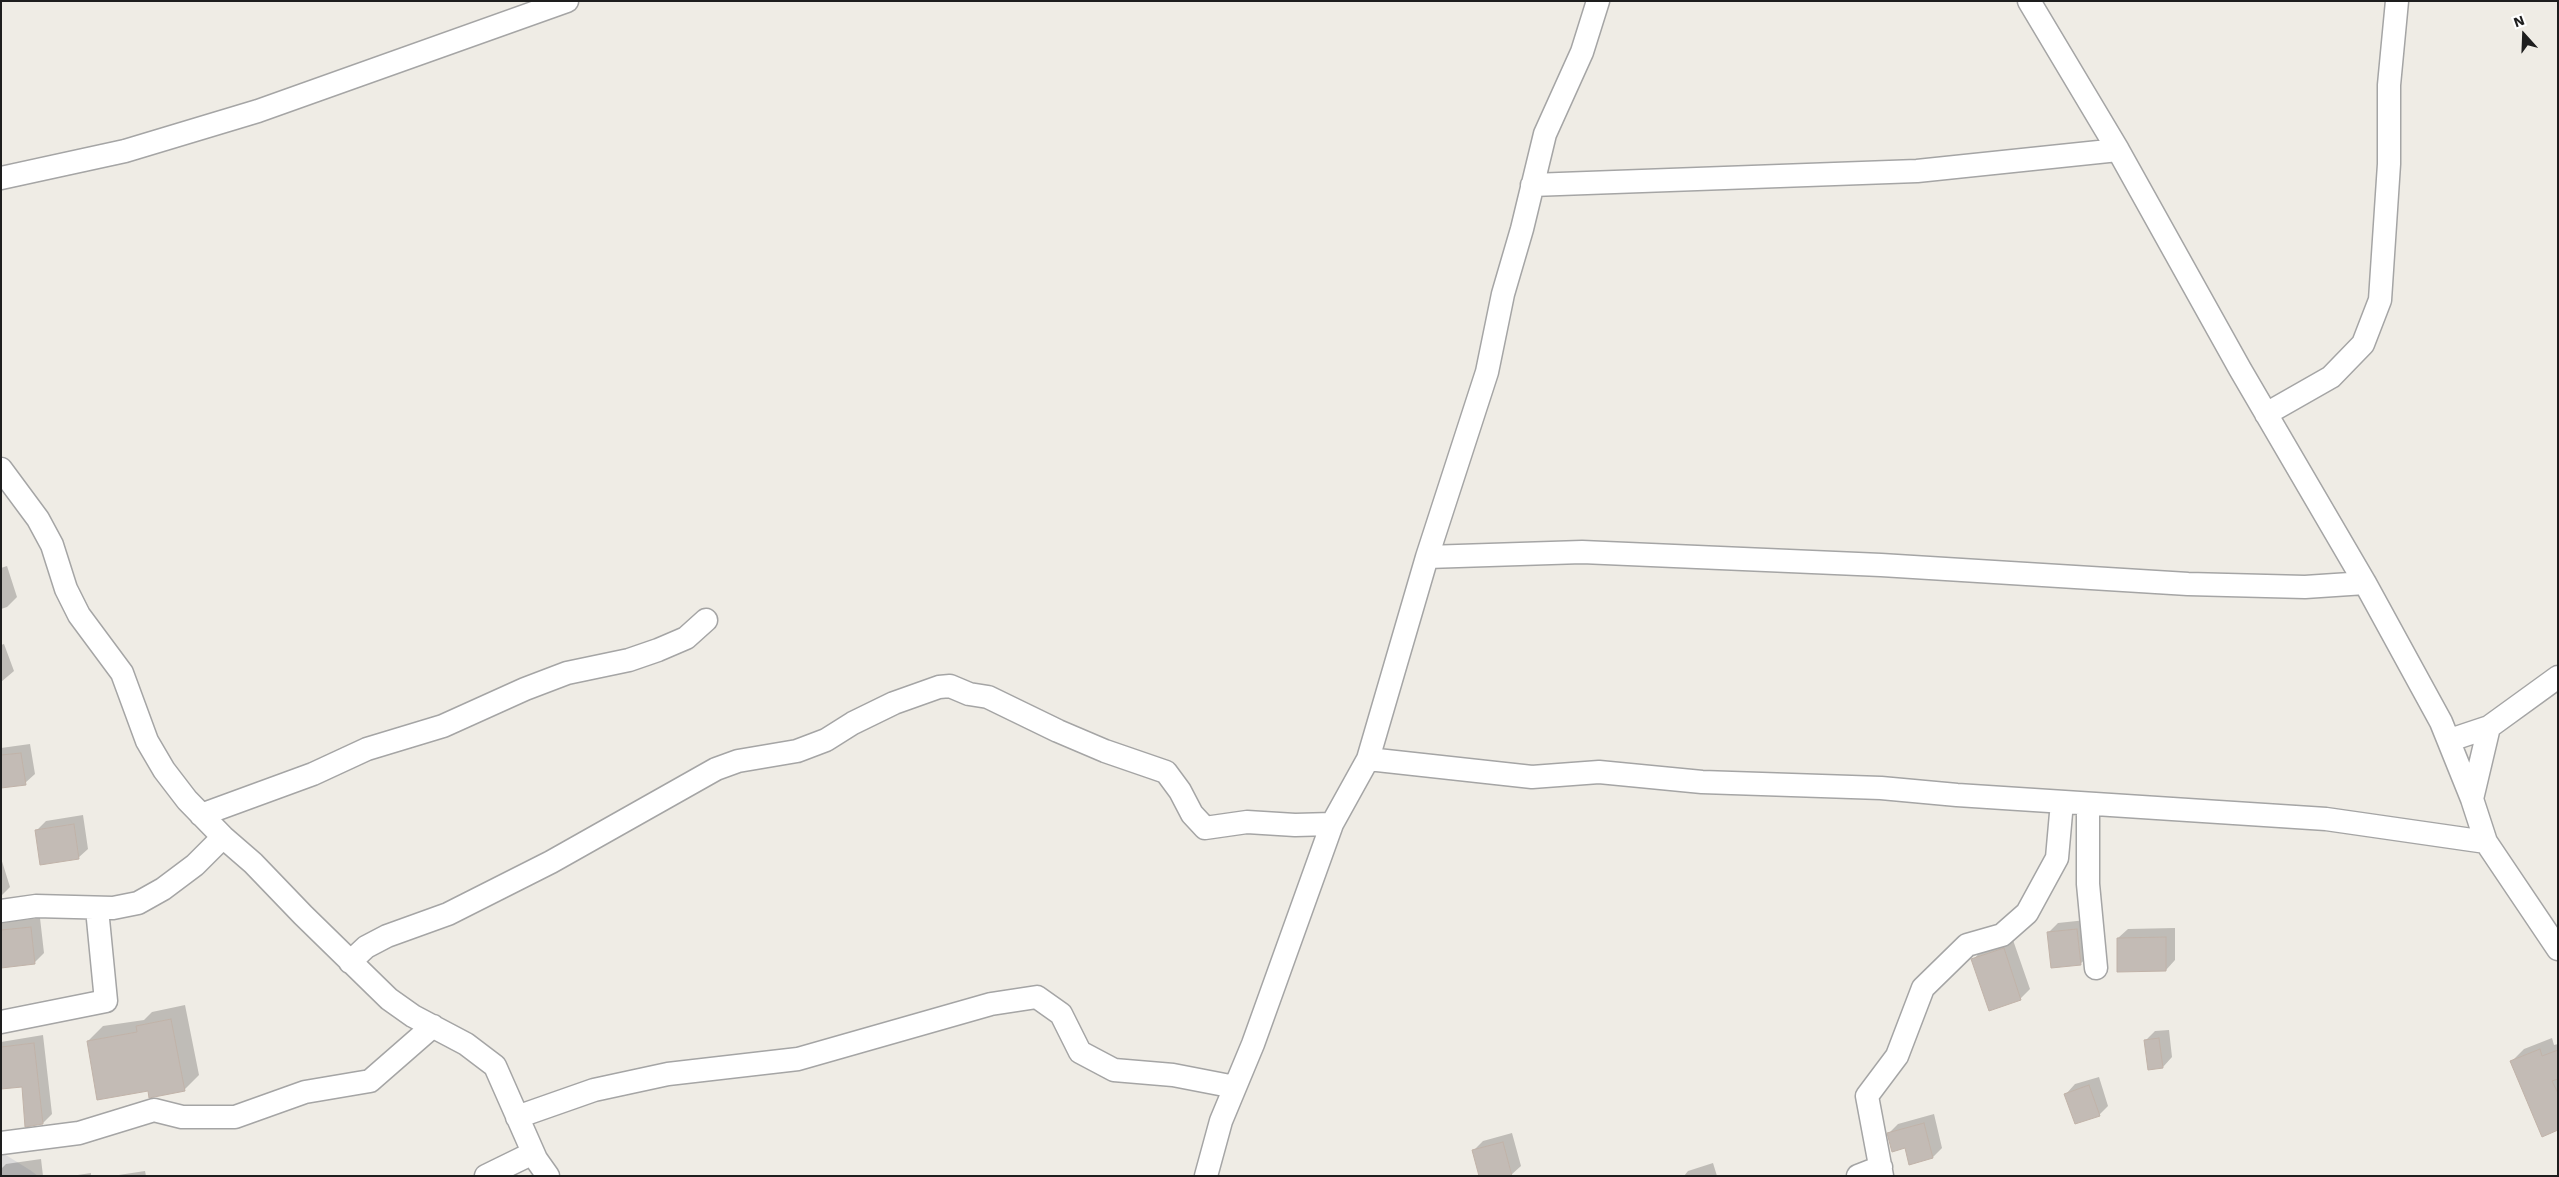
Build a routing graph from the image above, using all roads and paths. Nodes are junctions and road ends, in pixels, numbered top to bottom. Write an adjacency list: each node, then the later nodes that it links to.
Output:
1 (567, 1): 6 (street)
2 (1598, 1): 7 (street)
3 (2029, 1): 5 (street)
4 (2397, 1): 8 (street)
5 (2118, 150): 7 (street); 8 (street)
6 (1, 178)
7 (1532, 184): 10 (street)
8 (2266, 414): 11 (street)
9 (1, 469): 20 (street)
10 (1427, 557): 11 (street); 16 (street)
11 (2365, 583): 15 (street)
12 (706, 620): 20 (street)
13 (2558, 677): 14 (street)
14 (2489, 727): 15 (street); 17 (street)
15 (2450, 740): 17 (street)
16 (1368, 759): 18 (street); 21 (street)
17 (2472, 799): 23 (street)
18 (2062, 802): 19 (street); 35 (street)
19 (2088, 804): 23 (street); 28 (street)
20 (201, 815): 22 (street)
21 (1332, 824): 27 (street); 31 (street)
22 (223, 837): 24 (street); 27 (street)
23 (2486, 842): 26 (street)
24 (97, 909): 25 (street); 29 (street)
25 (1, 911)
26 (2558, 949)
27 (350, 962): 30 (street)
28 (2096, 968)
29 (1, 1022)
30 (433, 1026): 32 (street); 33 (street)
31 (1235, 1088): 32 (street); 38 (street)
32 (517, 1117): 34 (street)
33 (1, 1143)
34 (534, 1153): 36 (street); 37 (street)
35 (1881, 1172): 39 (street)
36 (486, 1176)
37 (548, 1176)
38 (1206, 1176)
39 (1858, 1176)

